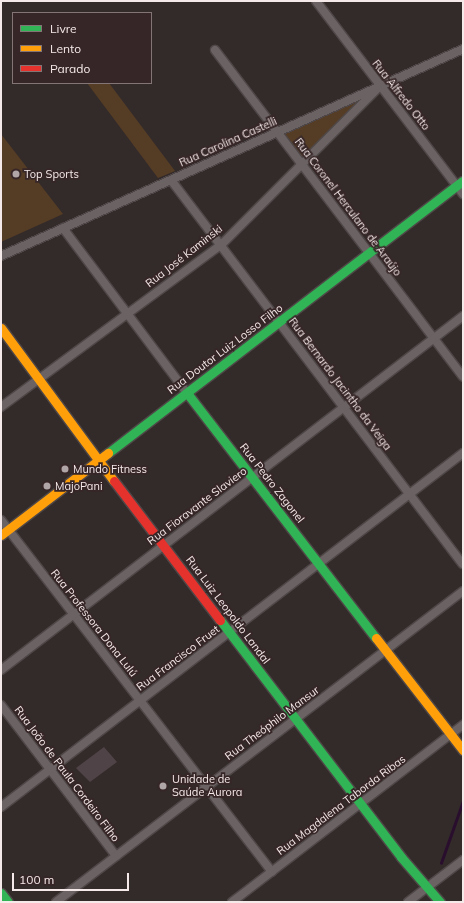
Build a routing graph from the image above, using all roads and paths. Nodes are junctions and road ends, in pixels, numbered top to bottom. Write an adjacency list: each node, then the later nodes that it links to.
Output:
1 (316, 1): 4 (street, Rua Alfredo Otto)
2 (463, 49): 4 (street, Rua Carolina Castelli)
3 (215, 50): 5 (street, Rua Coronel Herculano de Araújo)
4 (380, 86): 5 (street, Rua Carolina Castelli); 6 (street, Rua José Kaminski); 8 (street, Rua Alfredo Otto)
5 (278, 132): 6 (street, Rua Coronel Herculano de Araújo); 7 (street, Rua Carolina Castelli)
6 (302, 164): 11 (street, Rua José Kaminski); 12 (street, Rua Coronel Herculano de Araújo)
7 (171, 180): 10 (street, Rua Carolina Castelli); 11 (street, Rua Bernardo Jacintho da Veiga)
8 (460, 183): 9 (street, Rua Alfredo Otto); 12 (street, Rua Doutor Luiz Losso Filho)
9 (463, 194)
10 (63, 228): 13 (street, Rua Carolina Castelli); 14 (street, Rua Pedro Zagonel)
11 (221, 245): 14 (street, Rua José Kaminski); 16 (street, Rua Bernardo Jacintho da Veiga)
12 (369, 253): 16 (street, Rua Doutor Luiz Losso Filho); 18 (street, Rua Coronel Herculano de Araújo)
13 (1, 256)
14 (126, 314): 20 (street, Rua José Kaminski); 21 (street, Rua Pedro Zagonel)
15 (463, 316): 18 (street, Rua Fioravante Slaviero)
16 (279, 322): 21 (street, Rua Doutor Luiz Losso Filho); 23 (street, Rua Bernardo Jacintho da Veiga)
17 (1, 328): 20 (street, Rua Luiz Leopoldo Landal)
18 (434, 339): 19 (street, Rua Coronel Herculano de Araújo); 23 (street, Rua Fioravante Slaviero)
19 (463, 377)
20 (37, 380): 22 (street, Rua José Kaminski); 25 (street, Rua Luiz Leopoldo Landal)
21 (187, 393): 25 (street, Rua Doutor Luiz Losso Filho); 26 (street, Rua Pedro Zagonel)
22 (1, 407)
23 (344, 407): 26 (street, Rua Fioravante Slaviero); 27 (street, Rua Bernardo Jacintho da Veiga)
24 (463, 453): 27 (street, Rua Francisco Fruet)
25 (98, 461): 29 (street, Rua Doutor Luiz Losso Filho); 30 (street, Rua Luiz Leopoldo Landal)
26 (252, 478): 30 (street, Rua Fioravante Slaviero); 31 (street, Rua Pedro Zagonel)
27 (410, 494): 31 (street, Rua Francisco Fruet); 32 (street, Rua Bernardo Jacintho da Veiga)
28 (1, 520): 29 (street, Rua Professora Dona Lulú)
29 (4, 533): 34 (street, Rua Professora Dona Lulú)
30 (163, 545): 34 (street, Rua Fioravante Slaviero); 35 (street, Rua Luiz Leopoldo Landal)
31 (319, 564): 35 (street, Rua Francisco Fruet); 36 (street, Rua Pedro Zagonel)
32 (463, 564)
33 (463, 591): 36 (street, Rua Theóphilo Mansur)
34 (73, 614): 37 (street, Rua Fioravante Slaviero); 38 (street, Rua Professora Dona Lulú)
35 (230, 632): 38 (street, Rua Francisco Fruet); 40 (street, Rua Luiz Leopoldo Landal)
36 (386, 650): 40 (street, Rua Theóphilo Mansur); 42 (street, Rua Pedro Zagonel)
37 (1, 670)
38 (140, 701): 44 (street, Rua Francisco Fruet); 45 (street, Rua Professora Dona Lulú)
39 (1, 705): 44 (street, Rua João de Paula Cordeiro Filho)
40 (296, 719): 45 (street, Rua Theóphilo Mansur); 46 (street, Rua Luiz Leopoldo Landal)
41 (463, 725): 42 (street, Rua Magdalena Taborda Ribas)
42 (451, 734): 43 (street, Rua Pedro Zagonel); 46 (street, Rua Magdalena Taborda Ribas)
43 (463, 750)
44 (50, 770): 47 (street, Rua Francisco Fruet); 48 (street, Rua João de Paula Cordeiro Filho)
45 (206, 787): 48 (street, Rua Theóphilo Mansur); 50 (street, Rua Professora Dona Lulú)
46 (361, 804): 50 (street, Rua Magdalena Taborda Ribas); 51 (street, Rua Luiz Leopoldo Landal)
47 (1, 807)
48 (116, 856): 54 (street, Rua Theóphilo Mansur)
49 (463, 860): 51 (street)
50 (272, 872): 55 (street, Rua Magdalena Taborda Ribas)
51 (427, 887): 56 (street); 57 (street, Rua Luiz Leopoldo Landal)
52 (1, 893): 53 (street)
53 (8, 902)
54 (56, 902)
55 (232, 902)
56 (408, 902)
57 (440, 902)

